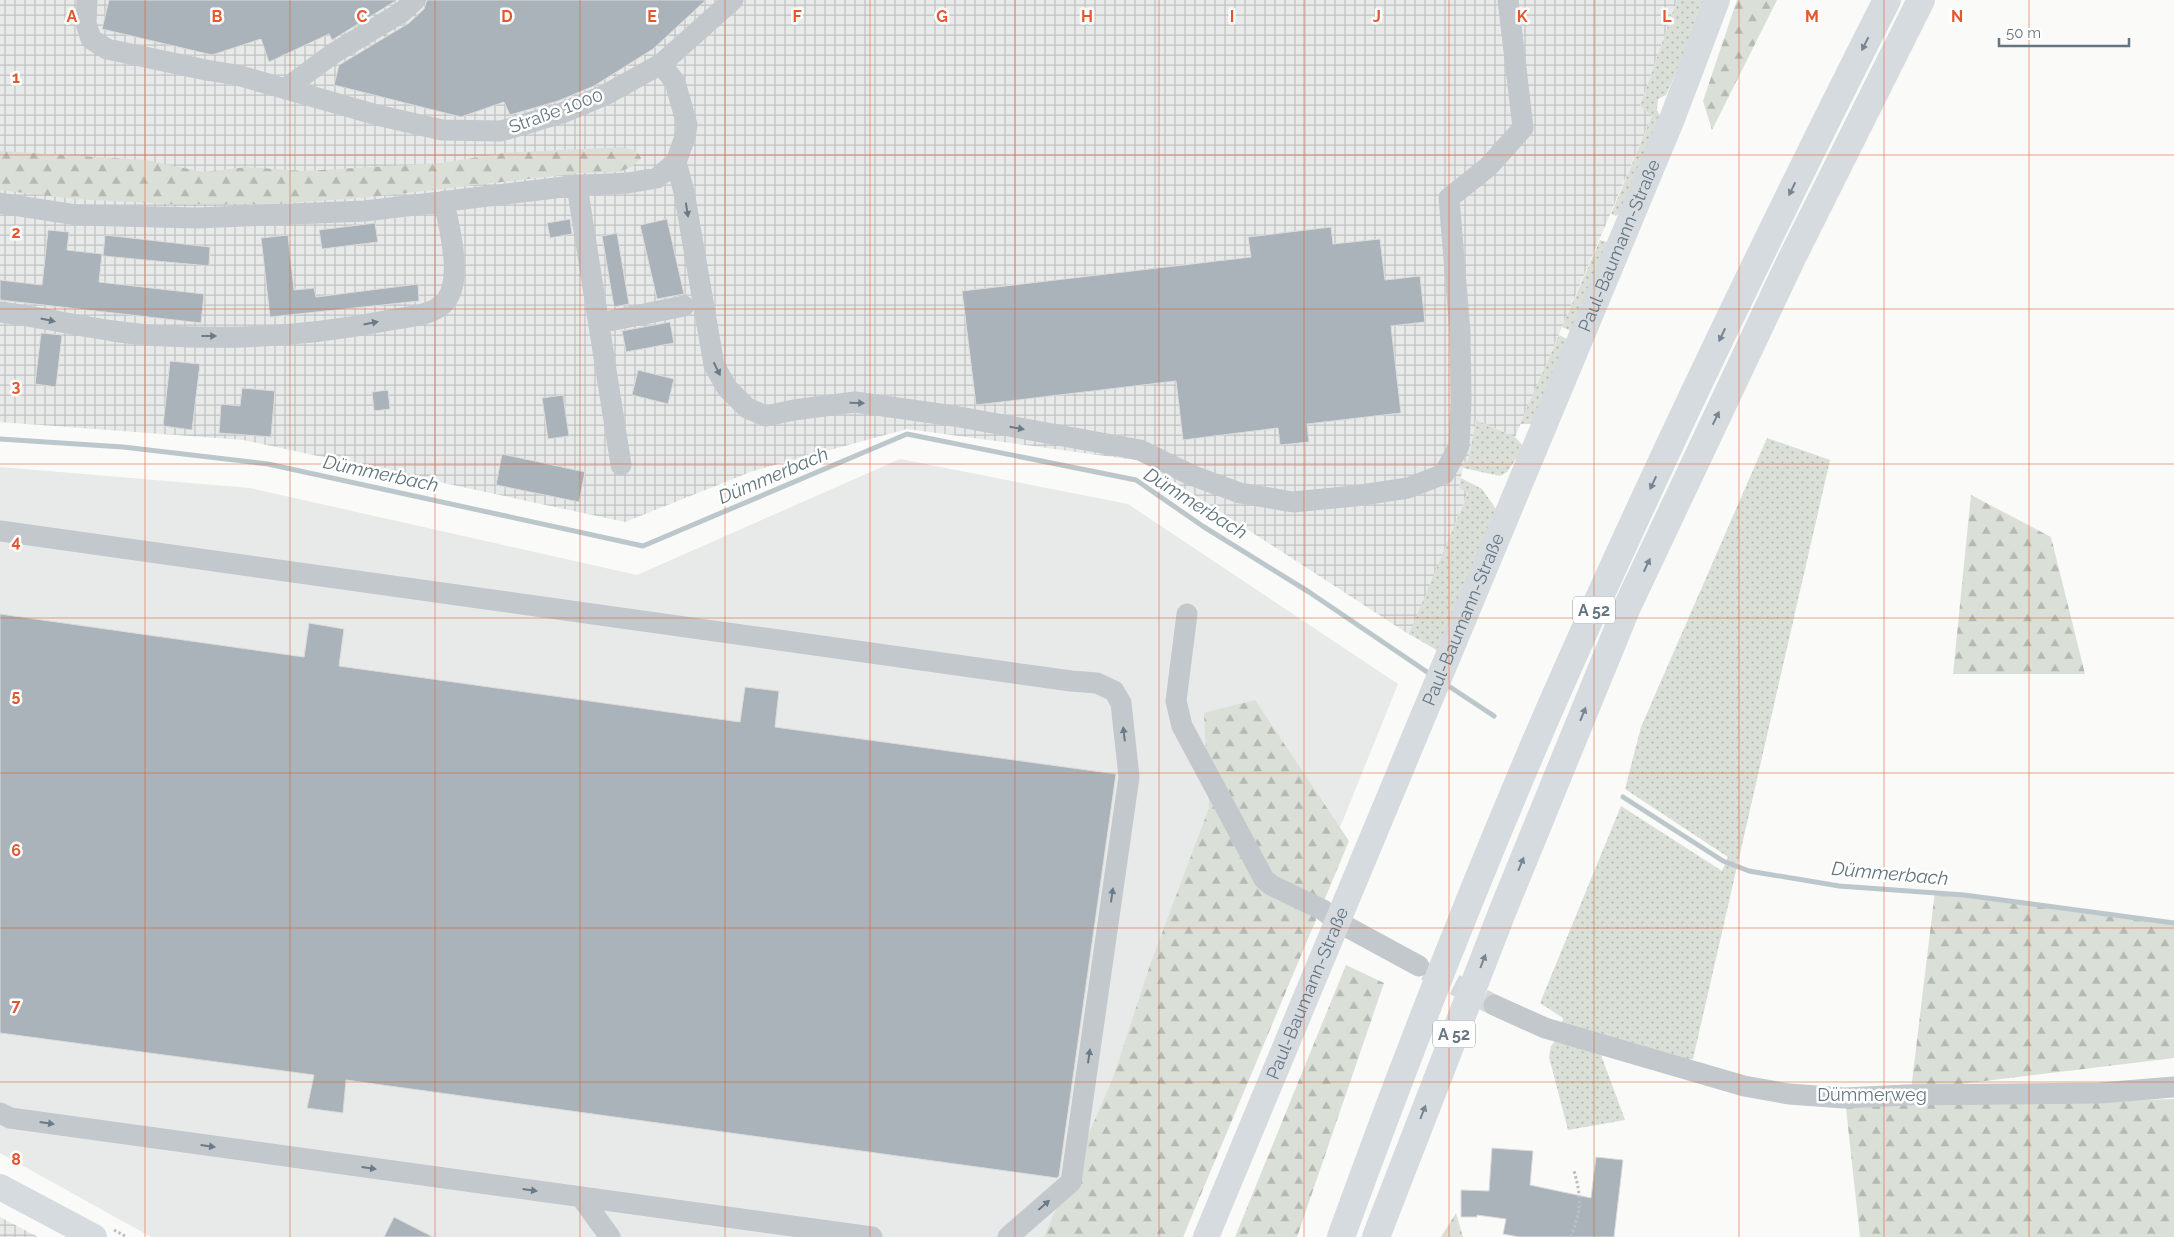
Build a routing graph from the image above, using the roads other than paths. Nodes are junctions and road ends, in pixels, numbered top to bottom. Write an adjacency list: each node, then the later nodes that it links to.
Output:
1 (87, 0): 9 (street, Straße 1000)
2 (415, 0): 9 (street)
3 (733, 0): 8 (street, Straße 1000)
4 (1508, 0): 10 (street, one-way to 4)
5 (1717, 0): 20 (main road, Paul-Baumann-Straße)
6 (1887, 0): 33 (highway, A 52, one-way to 33)
7 (1921, 0): 25 (highway, A 52, one-way to 7)
8 (661, 64): 9 (street, Straße 1000); 10 (street)
9 (285, 89)
10 (676, 162): 11 (street)
11 (577, 186): 12 (street); 16 (street)
12 (444, 202): 13 (street); 15 (street, one-way to 12)
13 (0, 203)
14 (684, 306): 16 (street)
15 (0, 312)
16 (599, 323): 17 (street)
17 (621, 465)
18 (0, 531): 31 (street, one-way to 18)
19 (1187, 614): 20 (street)
20 (1338, 922): 21 (street); 32 (main road, Paul-Baumann-Straße)
21 (1419, 966)
22 (1494, 1005): 23 (street, Dümmerweg)
23 (2174, 1087)
24 (0, 1113): 27 (street, one-way to 27)
25 (1406, 1158): 34 (highway, A 52); 35 (highway)
26 (0, 1187): 28 (main road)
27 (581, 1197): 29 (street); 30 (street)
28 (94, 1237)
29 (610, 1237)
30 (872, 1237)
31 (1008, 1237)
32 (1206, 1237)
33 (1341, 1237)
34 (1376, 1237)
35 (1388, 1237)

